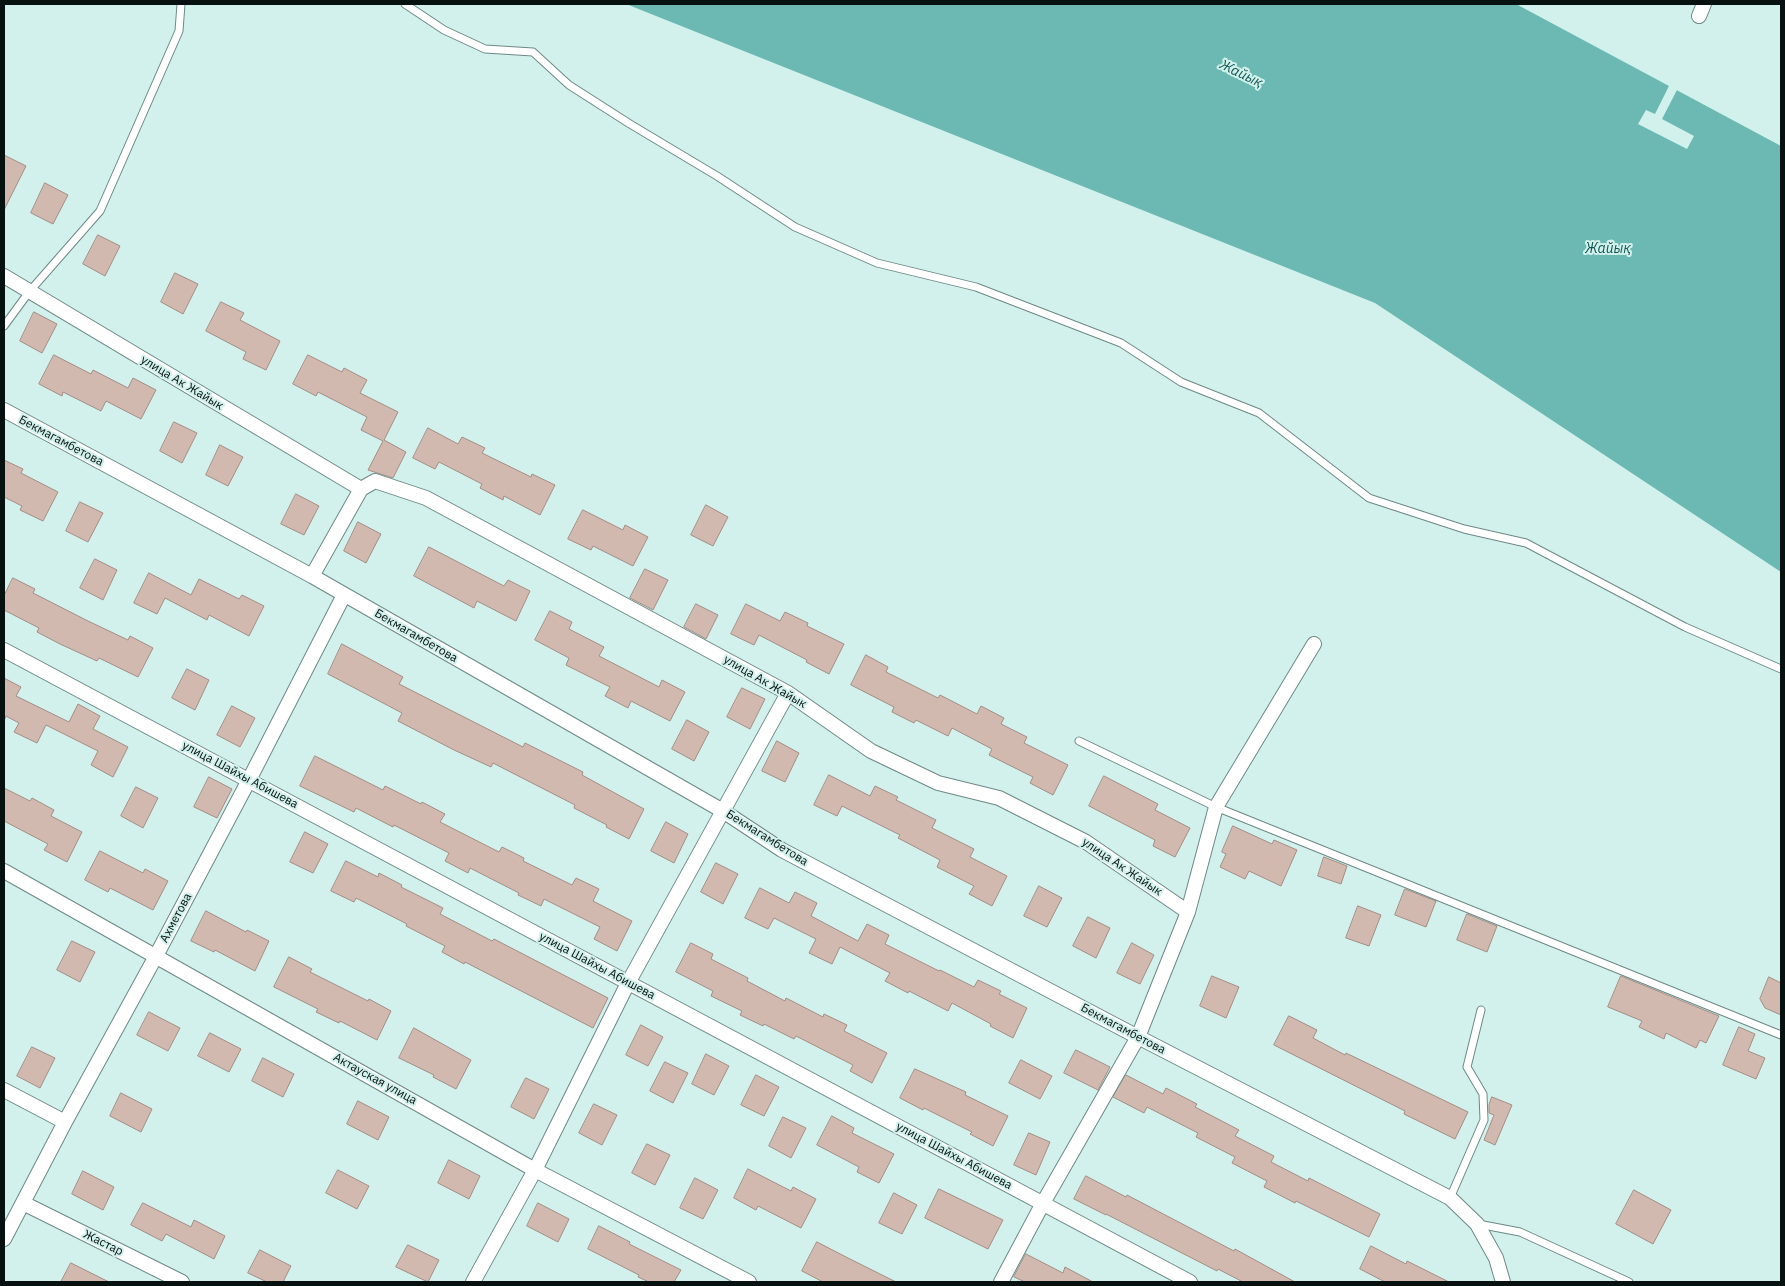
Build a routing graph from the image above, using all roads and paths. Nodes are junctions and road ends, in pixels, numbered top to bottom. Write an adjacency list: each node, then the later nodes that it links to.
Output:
1 (181, 4): 4 (lane)
2 (405, 4): 12 (lane)
3 (4, 276): 4 (street, улица Ак Жайык)
4 (30, 292): 5 (lane); 7 (street, улица Ак Жайык)
5 (4, 326)
6 (4, 410): 8 (street, Бекмагамбетова)
7 (361, 489): 8 (street); 13 (street, улица Ак Жайык)
8 (312, 576): 9 (street, Бекмагамбетова)
9 (344, 595): 15 (street, Ахметова); 17 (street, Бекмагамбетова)
10 (1314, 644): 16 (street)
11 (4, 650): 15 (street, улица Шайхы Абишева)
12 (1781, 668)
13 (788, 693): 17 (street); 19 (street, улица Ак Жайык)
14 (1078, 740): 16 (lane)
15 (250, 780): 20 (street, Ахметова); 21 (street, улица Шайхы Абишева)
16 (1216, 807): 19 (street); 23 (lane)
17 (723, 811): 21 (street); 24 (street, Бекмагамбетова)
18 (4, 871): 20 (street, Актауская улица)
19 (1188, 912): 24 (street)
20 (156, 956): 26 (street, Ахметова); 27 (street, Актауская улица)
21 (628, 983): 27 (street); 30 (street, улица Шайхы Абишева)
22 (1481, 1010): 28 (lane)
23 (1781, 1035)
24 (1138, 1037): 28 (street, Бекмагамбетова); 30 (street)
25 (4, 1090): 26 (street)
26 (65, 1122): 29 (street, Ахметова)
27 (535, 1170): 34 (street); 35 (street, Актауская улица)
28 (1450, 1198): 31 (street, Бекмагамбетова)
29 (23, 1203): 32 (street, Ахметова); 33 (street, Жастар)
30 (1044, 1203): 36 (street); 37 (street, улица Шайхы Абишева)
31 (1477, 1224): 38 (street, Бекмагамбетова); 39 (lane)
32 (4, 1239)
33 (182, 1282)
34 (473, 1282)
35 (749, 1282)
36 (1001, 1282)
37 (1190, 1282)
38 (1503, 1282)
39 (1628, 1282)

